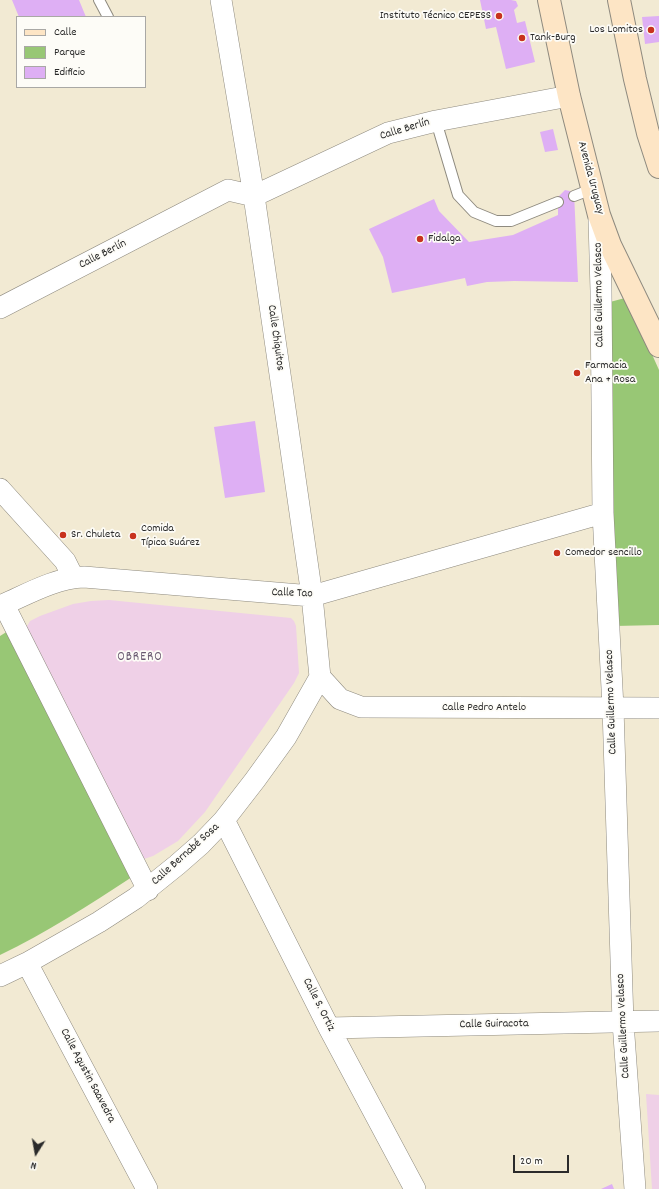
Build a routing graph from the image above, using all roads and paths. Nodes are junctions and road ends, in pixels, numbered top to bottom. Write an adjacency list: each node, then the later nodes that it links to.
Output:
1 (99, 0): 5 (lane)
2 (221, 0): 8 (street, Calle Chiquitos)
3 (550, 0): 6 (main road, Avenida Uruguay)
4 (619, 0): 9 (main road)
5 (107, 16)
6 (569, 96): 7 (street, Calle Berlín); 13 (main road, Avenida Uruguay)
7 (436, 121): 11 (street, Calle Berlín); 12 (lane)
8 (248, 167): 10 (street, Calle Berlín); 11 (street, Calle Chiquitos)
9 (659, 167)
10 (228, 190): 11 (street); 14 (street, Calle Berlín)
11 (254, 196): 19 (street, Calle Chiquitos)
12 (558, 202)
13 (599, 215): 15 (main road, Avenida Uruguay); 17 (street, Calle Guillermo Velasco)
14 (0, 308)
15 (659, 346)
16 (0, 489): 18 (street)
17 (603, 514): 19 (street, Calle Tao); 22 (street, Calle Guillermo Velasco)
18 (73, 577): 19 (street, Calle Tao); 20 (street, Calle Tao)
19 (312, 596): 21 (street, Calle Chiquitos)
20 (2, 605): 25 (street)
21 (320, 677): 22 (street, Calle Pedro Antelo); 24 (street, Calle Bernabé Sosa)
22 (613, 708): 23 (street, Calle Pedro Antelo); 29 (street, Calle Guillermo Velasco)
23 (659, 708)
24 (224, 820): 25 (street, Calle Bernabé Sosa); 30 (street, Calle S. Ortiz)
25 (148, 890): 26 (street, Calle Bernabé Sosa)
26 (27, 963): 27 (street, Calle Bernabé Sosa); 31 (street, Calle Agustin Saavedra)
27 (0, 976)
28 (659, 1021): 29 (street, Calle Guiracota)
29 (623, 1022): 30 (street, Calle Guiracota); 33 (street, Calle Guillermo Velasco)
30 (329, 1028): 32 (street, Calle S. Ortiz)
31 (147, 1189)
32 (415, 1189)
33 (635, 1189)

